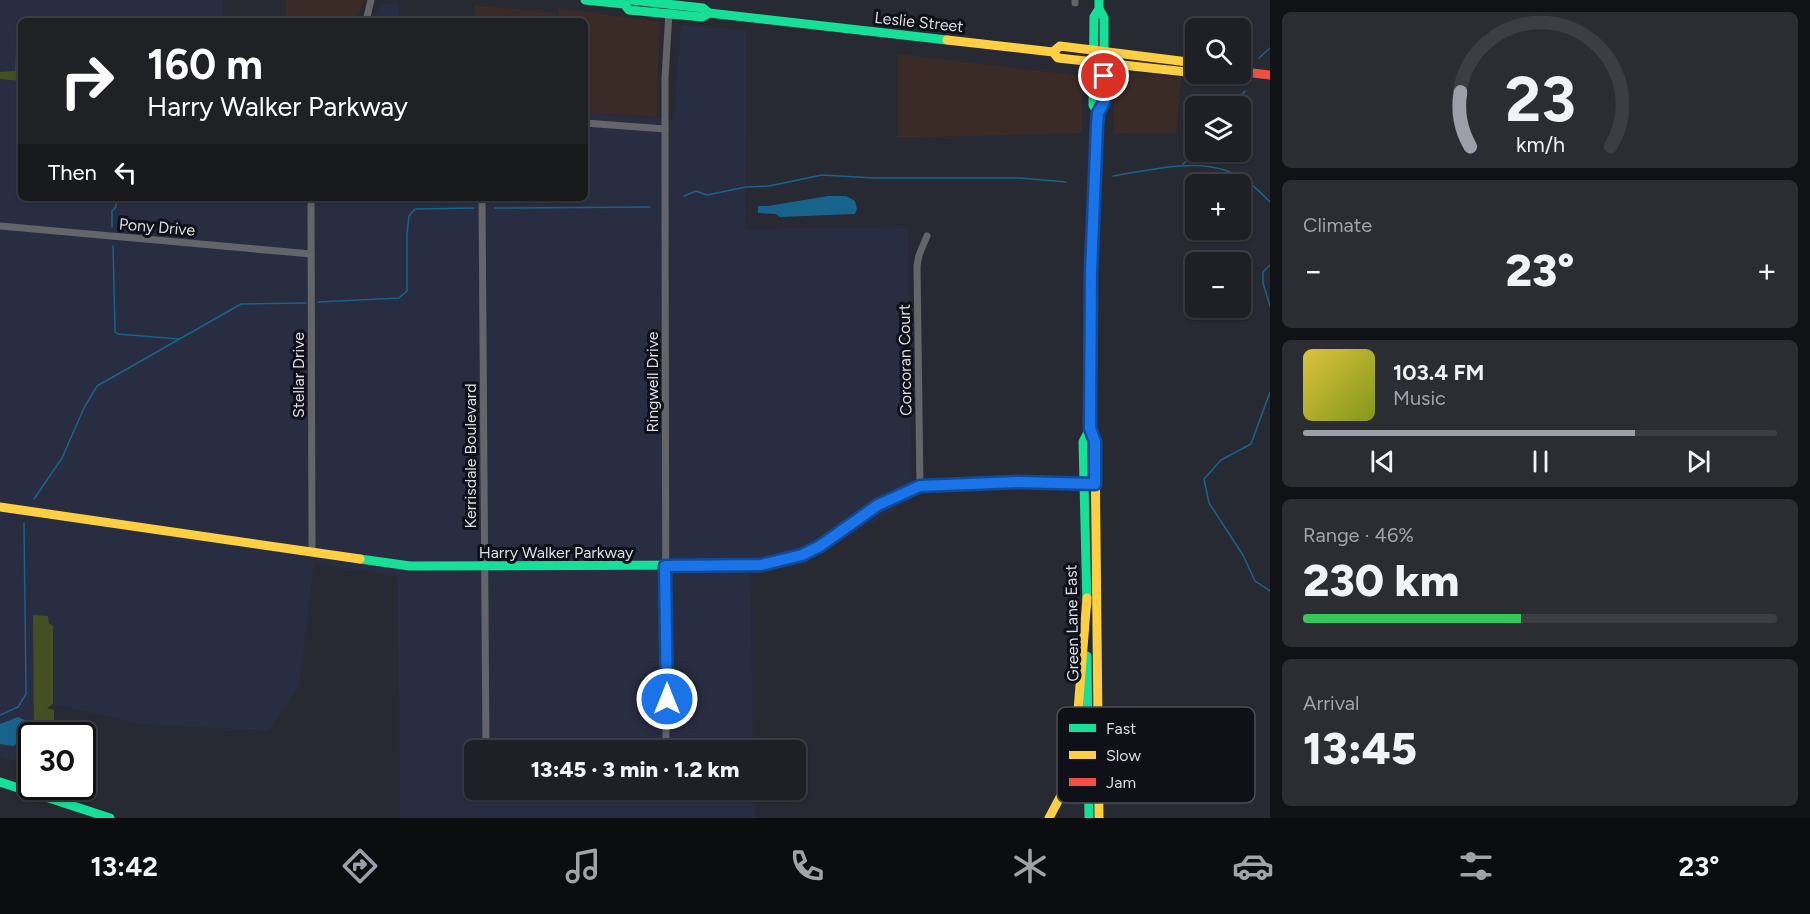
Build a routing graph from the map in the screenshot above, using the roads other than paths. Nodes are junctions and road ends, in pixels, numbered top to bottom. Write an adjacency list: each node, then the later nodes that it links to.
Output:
1 (371, 0): 8 (street)
2 (585, 0): 3 (main road, Leslie Street)
3 (628, 1): 4 (main road, Leslie Street); 7 (main road, Leslie Street)
4 (670, 2): 6 (main road, Leslie Street); 7 (street, Ringwell Drive)
5 (1099, 5): 9 (main road, Green Lane East)
6 (709, 13): 7 (main road, Leslie Street); 10 (main road, Leslie Street)
7 (669, 15): 17 (street, Ringwell Drive)
8 (367, 18)
9 (1098, 51): 10 (main road, Leslie Street); 11 (main road, Leslie Street); 12 (main road, Green Lane East)
10 (1053, 52): 12 (main road, Leslie Street)
11 (1185, 62)
12 (1099, 63): 13 (main road, Leslie Street); 23 (main road, Green Lane East)
13 (1185, 72)
14 (1251, 72): 15 (main road)
15 (1270, 75)
16 (588, 123): 17 (street)
17 (665, 129): 29 (street, Ringwell Drive)
18 (311, 201): 22 (street, Stellar Drive)
19 (482, 201): 30 (street, Kerrisdale Boulevard)
20 (0, 226): 22 (street, Pony Drive)
21 (927, 236): 26 (street, Corcoran Court)
22 (311, 254): 28 (street, Stellar Drive)
23 (1090, 428): 24 (main road, Green Lane East); 25 (main road, Green Lane East)
24 (1095, 484): 25 (main road, Harry Walker Parkway); 34 (main road, Green Lane East)
25 (1083, 485): 26 (main road, Harry Walker Parkway); 31 (main road, Green Lane East)
26 (920, 486): 29 (main road, Harry Walker Parkway)
27 (0, 507): 28 (main road, Harry Walker Parkway)
28 (312, 552): 30 (main road, Harry Walker Parkway)
29 (665, 566): 30 (main road, Harry Walker Parkway); 36 (street, Ringwell Drive)
30 (484, 567): 35 (street, Kerrisdale Boulevard)
31 (1087, 598): 32 (main road); 33 (main road, Green Lane East)
32 (1078, 707)
33 (1088, 707)
34 (1098, 707)
35 (486, 740)
36 (666, 740)
37 (0, 782): 41 (main road)
38 (1057, 803): 42 (main road)
39 (1089, 803): 43 (main road, Green Lane East)
40 (1099, 803): 44 (main road, Green Lane East)
41 (110, 818)
42 (1049, 818)
43 (1089, 818)
44 (1099, 818)

